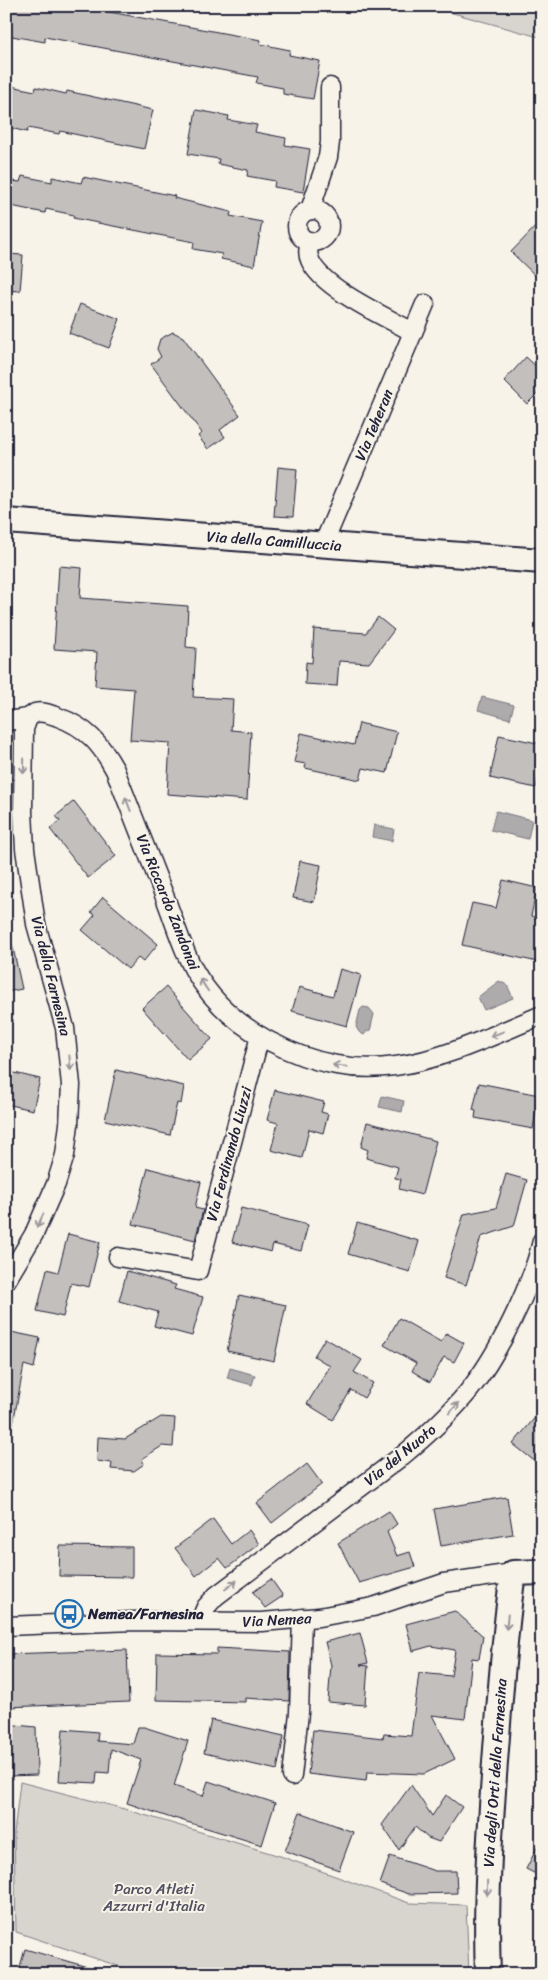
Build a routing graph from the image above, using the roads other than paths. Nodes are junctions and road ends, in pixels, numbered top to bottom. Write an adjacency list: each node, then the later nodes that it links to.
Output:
1 (330, 87): 3 (street)
2 (424, 304): 3 (street, Via Teheran)
3 (413, 332): 5 (street, Via Teheran)
4 (6, 521): 5 (main road, Via della Camilluccia)
5 (323, 545): 6 (main road, Via della Camilluccia)
6 (542, 560)
7 (28, 718): 8 (street, Via Riccardo Zandonai); 10 (street, Via Riccardo Zandonai, one-way to 7); 13 (street, Via della Farnesina, one-way to 13)
8 (6, 721)
9 (542, 1015): 10 (street, Via Riccardo Zandonai, one-way to 10)
10 (260, 1036): 12 (street, Via Ferdinando Liuzzi)
11 (542, 1241): 17 (street, Via del Nuoto, one-way to 11)
12 (118, 1257)
13 (6, 1281)
14 (542, 1572): 15 (main road, Via Nemea)
15 (513, 1573): 16 (street, Via Nemea); 20 (main road, Via degli Orti della Farnesina, one-way to 20)
16 (302, 1618): 17 (street, Via Nemea); 19 (street)
17 (200, 1621): 18 (street, Via Nemea)
18 (6, 1626)
19 (292, 1776)
20 (488, 1974)

